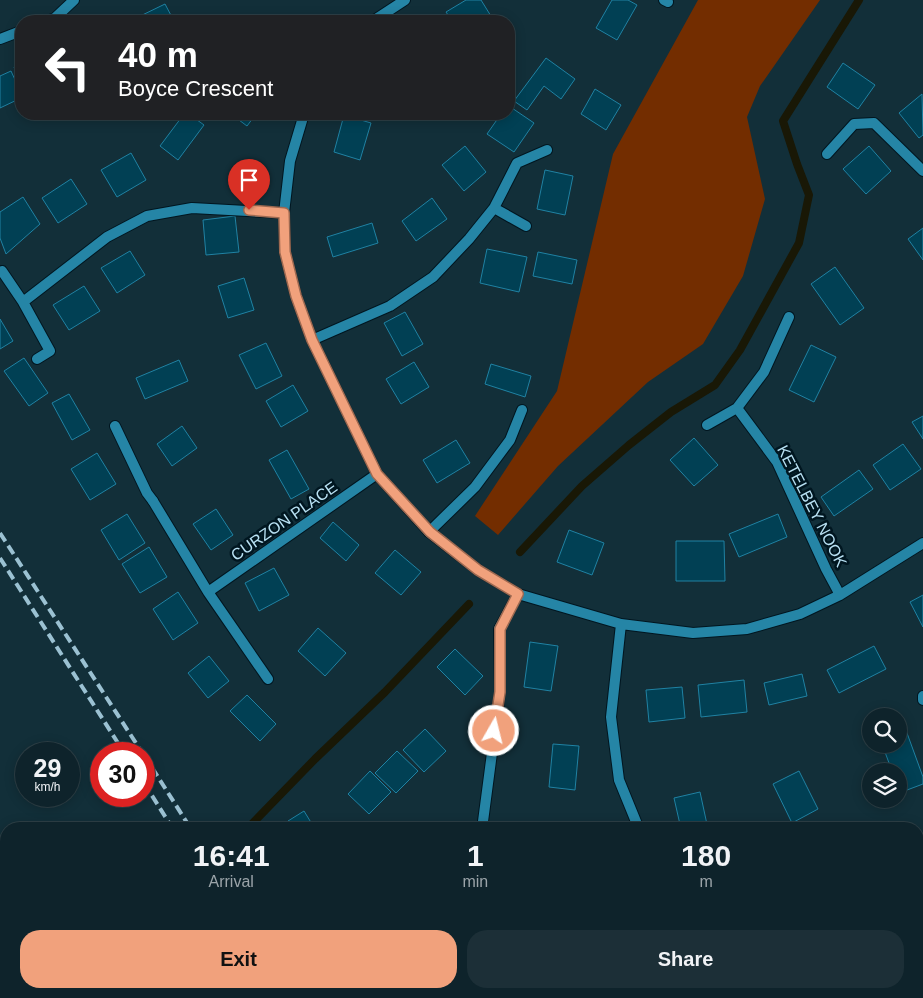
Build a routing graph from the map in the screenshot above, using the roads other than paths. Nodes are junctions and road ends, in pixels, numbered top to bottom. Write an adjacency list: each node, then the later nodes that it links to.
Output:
1 (74, 0): 3 (street)
2 (405, 0): 4 (street)
3 (58, 15)
4 (382, 15)
5 (15, 34): 6 (street)
6 (0, 40)
7 (302, 120): 12 (street)
8 (547, 150): 11 (street)
9 (827, 154): 10 (street)
10 (923, 171)
11 (494, 208): 13 (street); 17 (street)
12 (284, 213): 15 (street); 17 (street)
13 (526, 226)
14 (2, 271): 15 (street)
15 (22, 302): 18 (street)
16 (789, 318): 19 (street)
17 (312, 340): 23 (street)
18 (37, 359)
19 (737, 408): 21 (street); 28 (street, KETELBEY NOOK)
20 (522, 410): 24 (street)
21 (707, 425)
22 (115, 426): 26 (street)
23 (377, 474): 24 (street); 26 (street, CURZON PLACE)
24 (430, 532): 27 (street)
25 (923, 543): 28 (street)
26 (208, 592): 30 (street)
27 (518, 594): 29 (street); 33 (street)
28 (840, 594): 29 (street)
29 (621, 624): 34 (street)
30 (268, 679)
31 (923, 696): 32 (street)
32 (923, 700)
33 (483, 822)
34 (635, 822)

